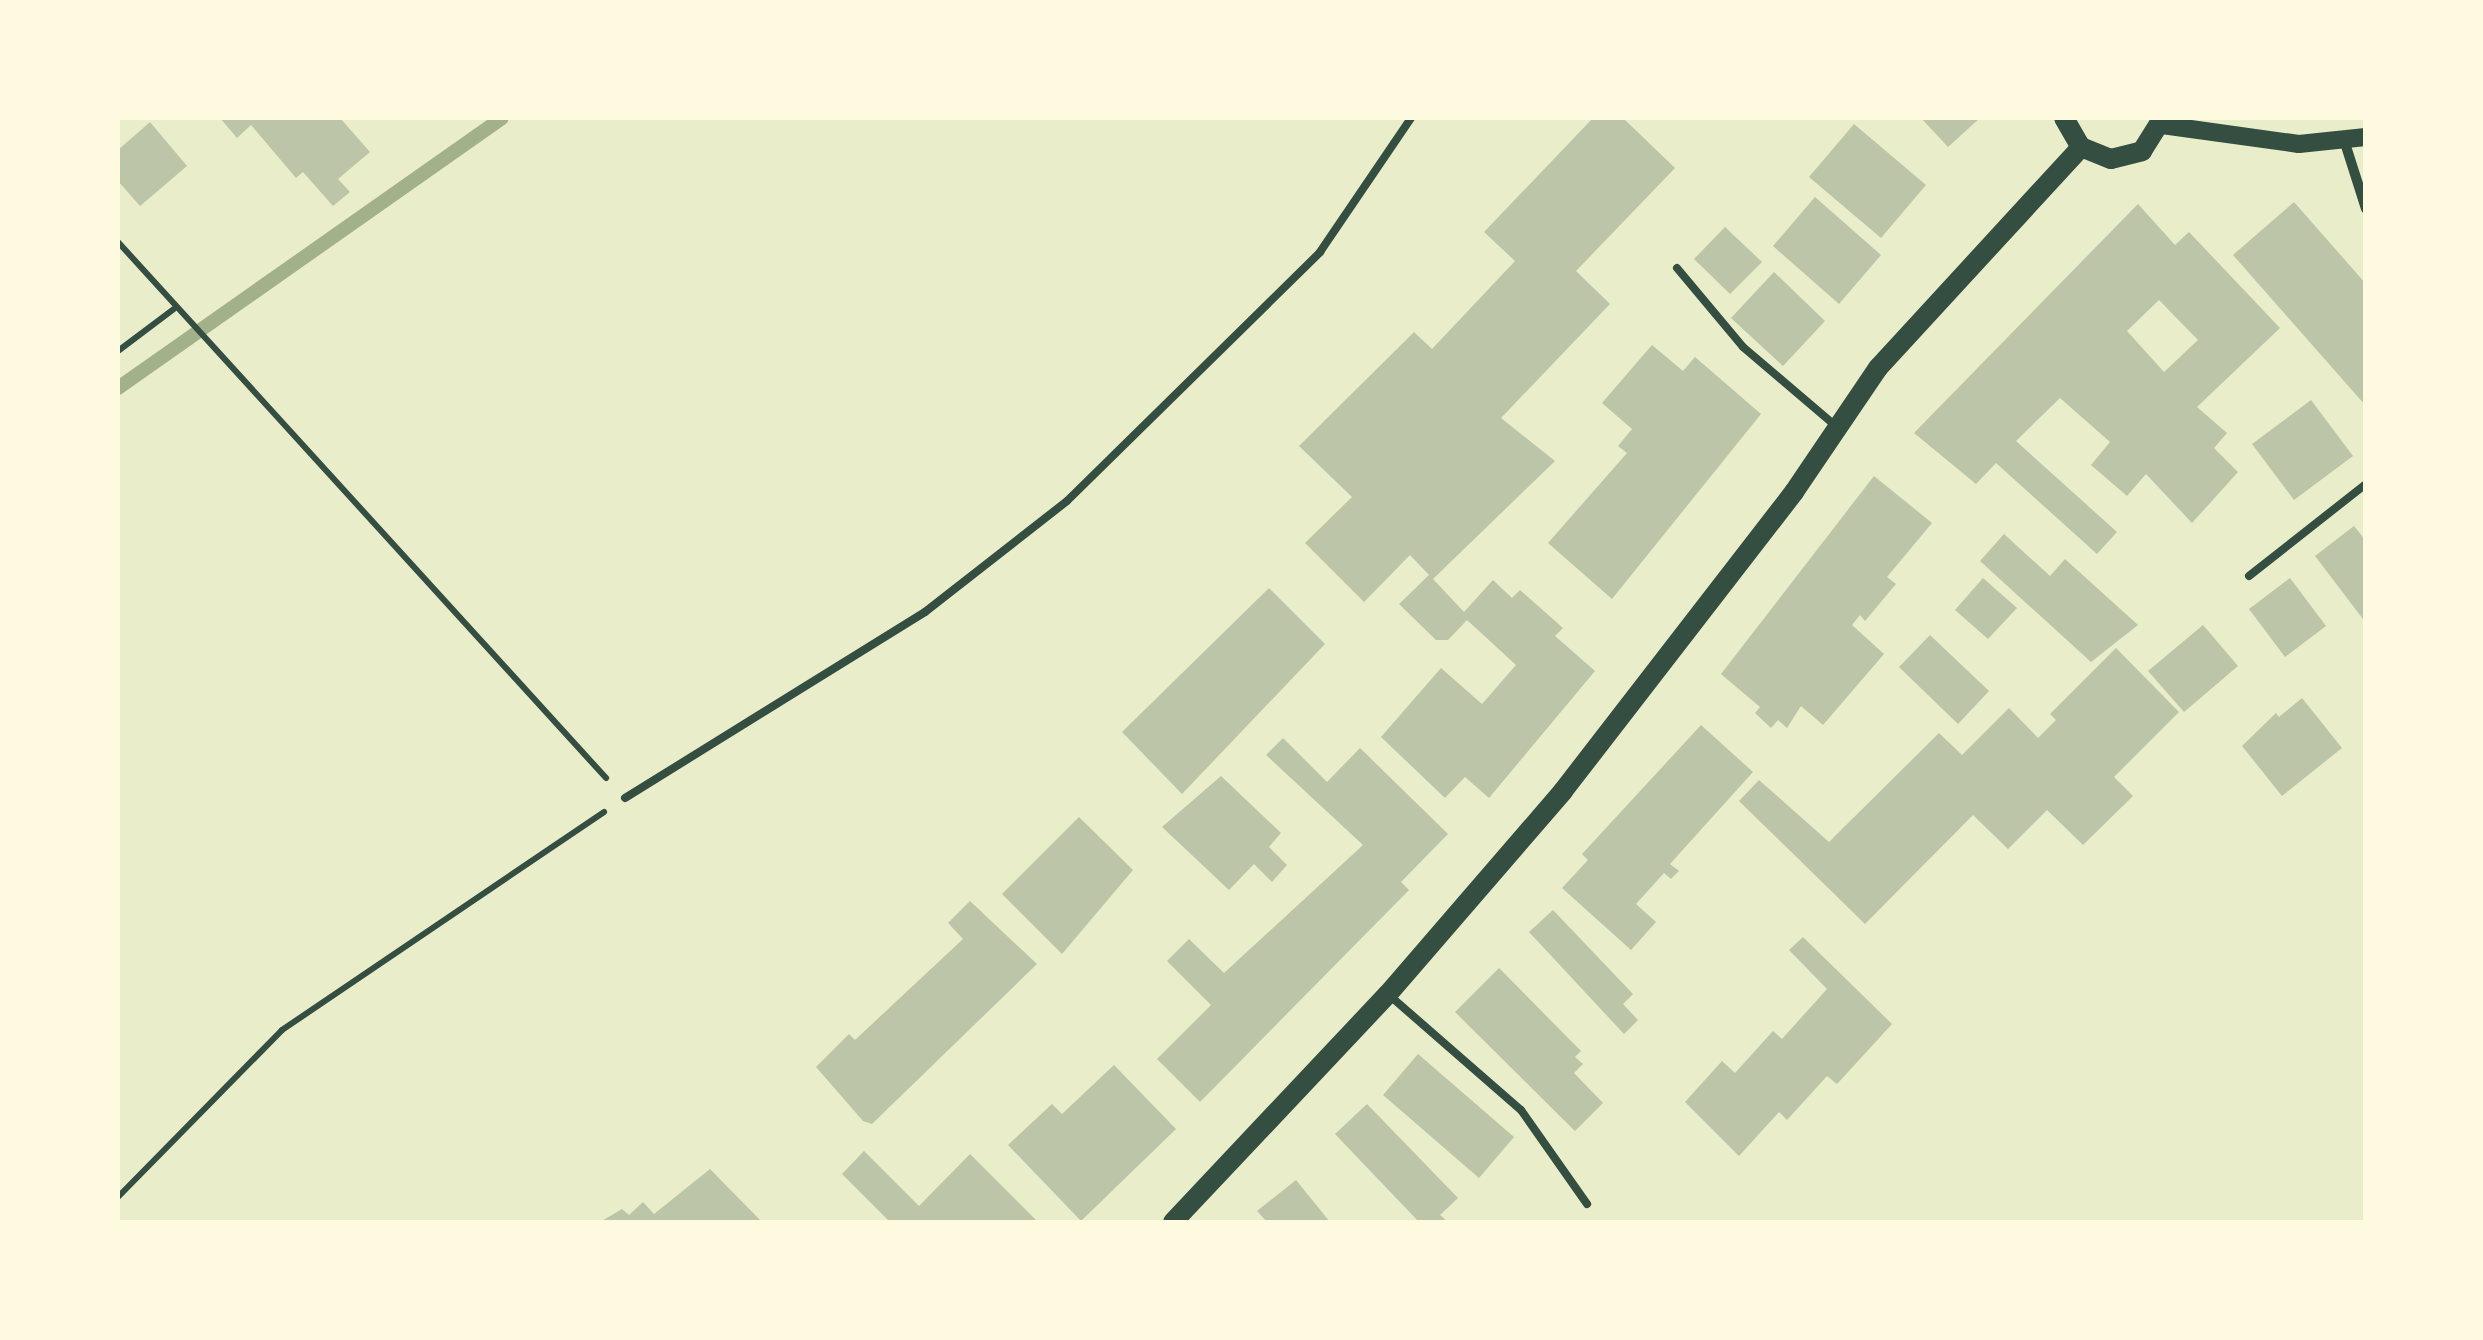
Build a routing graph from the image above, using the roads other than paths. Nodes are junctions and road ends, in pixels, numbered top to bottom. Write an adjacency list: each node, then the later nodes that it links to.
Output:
1 (1412, 118): 12 (lane)
2 (2064, 118): 6 (main road)
3 (2163, 122): 5 (street); 6 (main road)
4 (2366, 137): 5 (street)
5 (2345, 144): 7 (street)
6 (2081, 147): 9 (main road)
7 (2366, 209)
8 (1677, 268): 9 (lane)
9 (1837, 426): 13 (main road)
10 (2366, 484): 11 (lane)
11 (2249, 576)
12 (625, 798)
13 (1388, 994): 14 (lane); 15 (main road)
14 (1587, 1204)
15 (1173, 1222)

